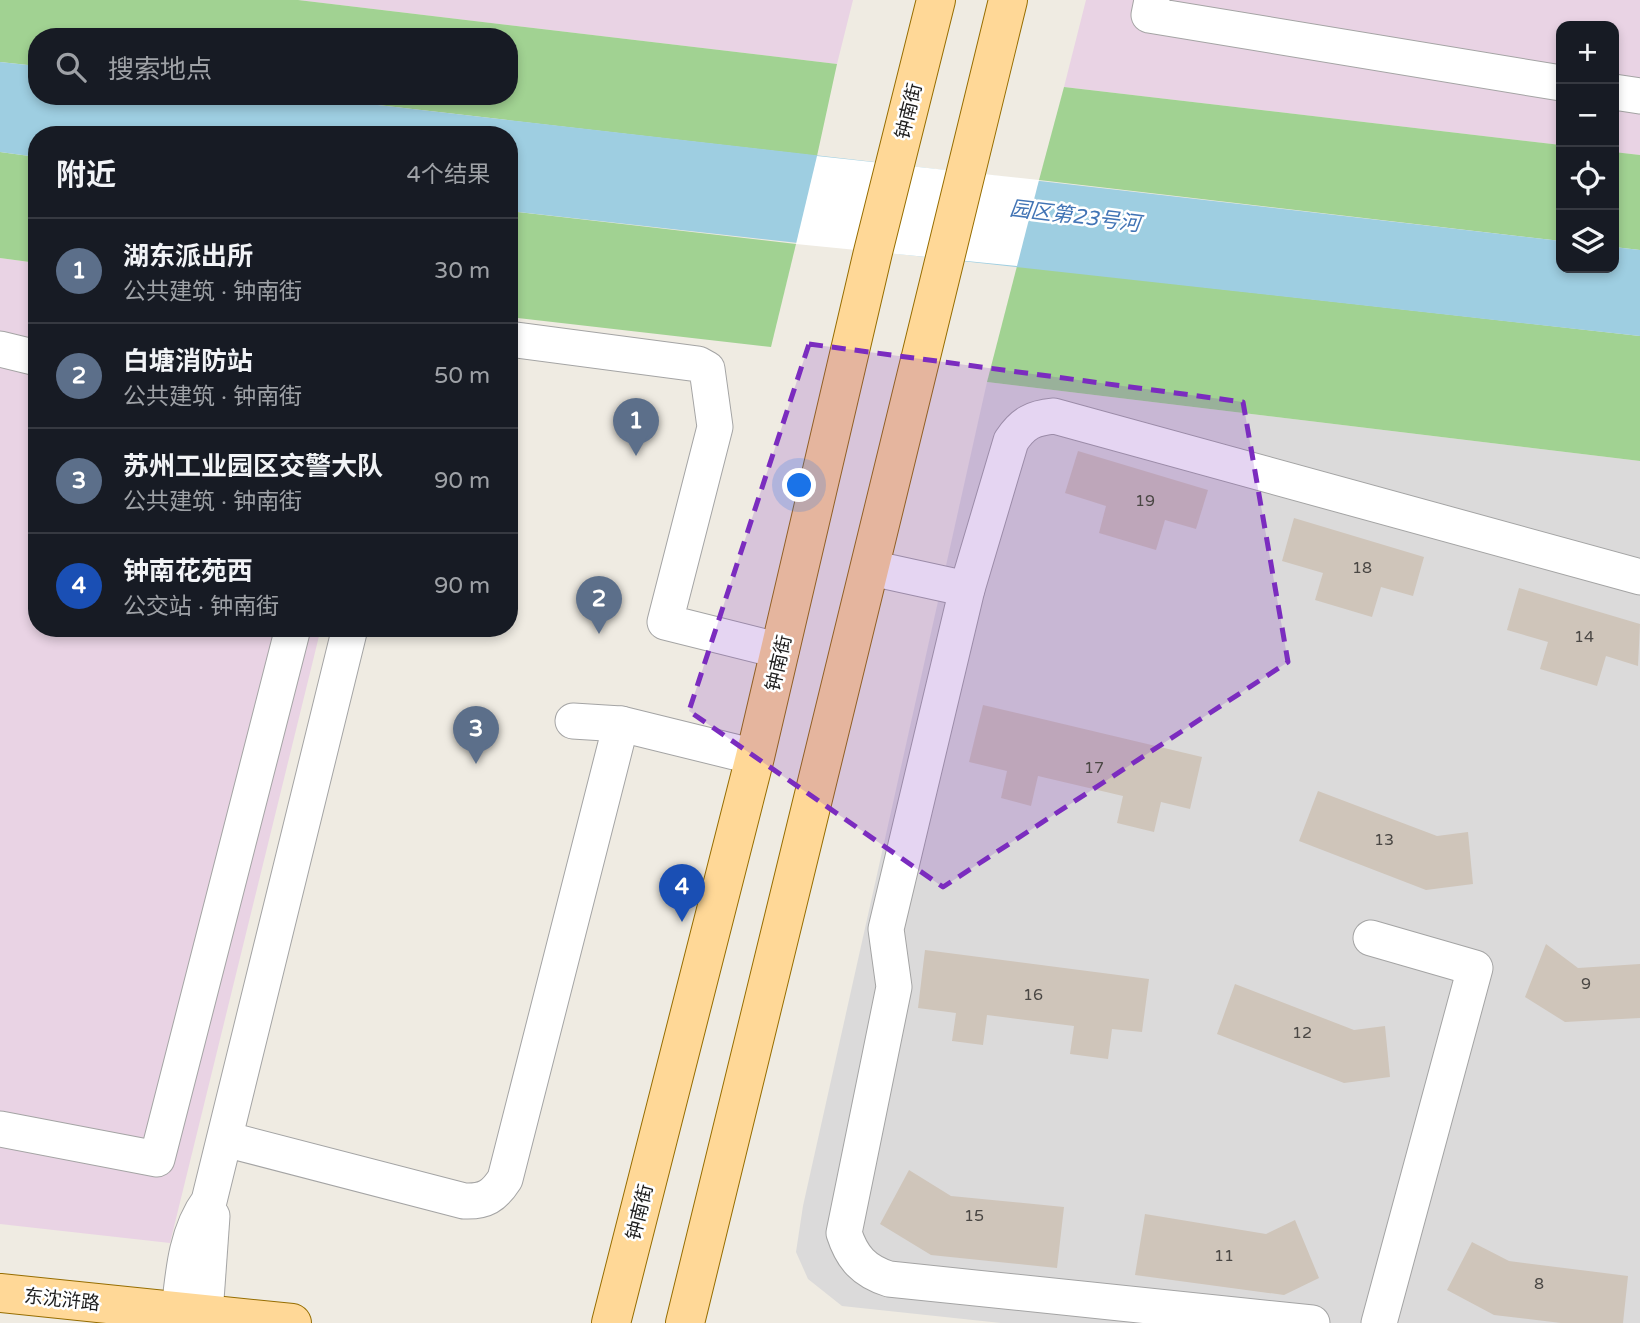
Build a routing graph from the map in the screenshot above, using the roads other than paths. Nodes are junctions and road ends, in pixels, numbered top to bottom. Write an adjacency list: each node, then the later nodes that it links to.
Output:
1 (936, 0): 15 (main road, 钟南街)
2 (1008, 0): 10 (main road)
3 (1152, 0): 4 (street)
4 (1556, 82)
5 (1619, 93): 6 (street)
6 (1640, 96)
7 (518, 341): 15 (street)
8 (0, 349): 9 (street)
9 (28, 356)
10 (871, 568): 12 (street); 26 (main road)
11 (1640, 577): 12 (street)
12 (967, 589): 27 (street)
13 (291, 637): 20 (street)
14 (348, 637): 21 (street)
15 (781, 651): 18 (main road, 钟南街)
16 (573, 721): 17 (street)
17 (621, 724): 18 (street); 21 (street)
18 (755, 757): 25 (main road, 钟南街)
19 (1371, 937): 28 (street)
20 (0, 1129)
21 (225, 1139): 23 (street)
22 (0, 1293): 23 (main road, 东沈浒路)
23 (192, 1313): 24 (main road, 东沈浒路)
24 (292, 1323)
25 (611, 1323)
26 (685, 1323)
27 (1312, 1323)
28 (1379, 1323)

